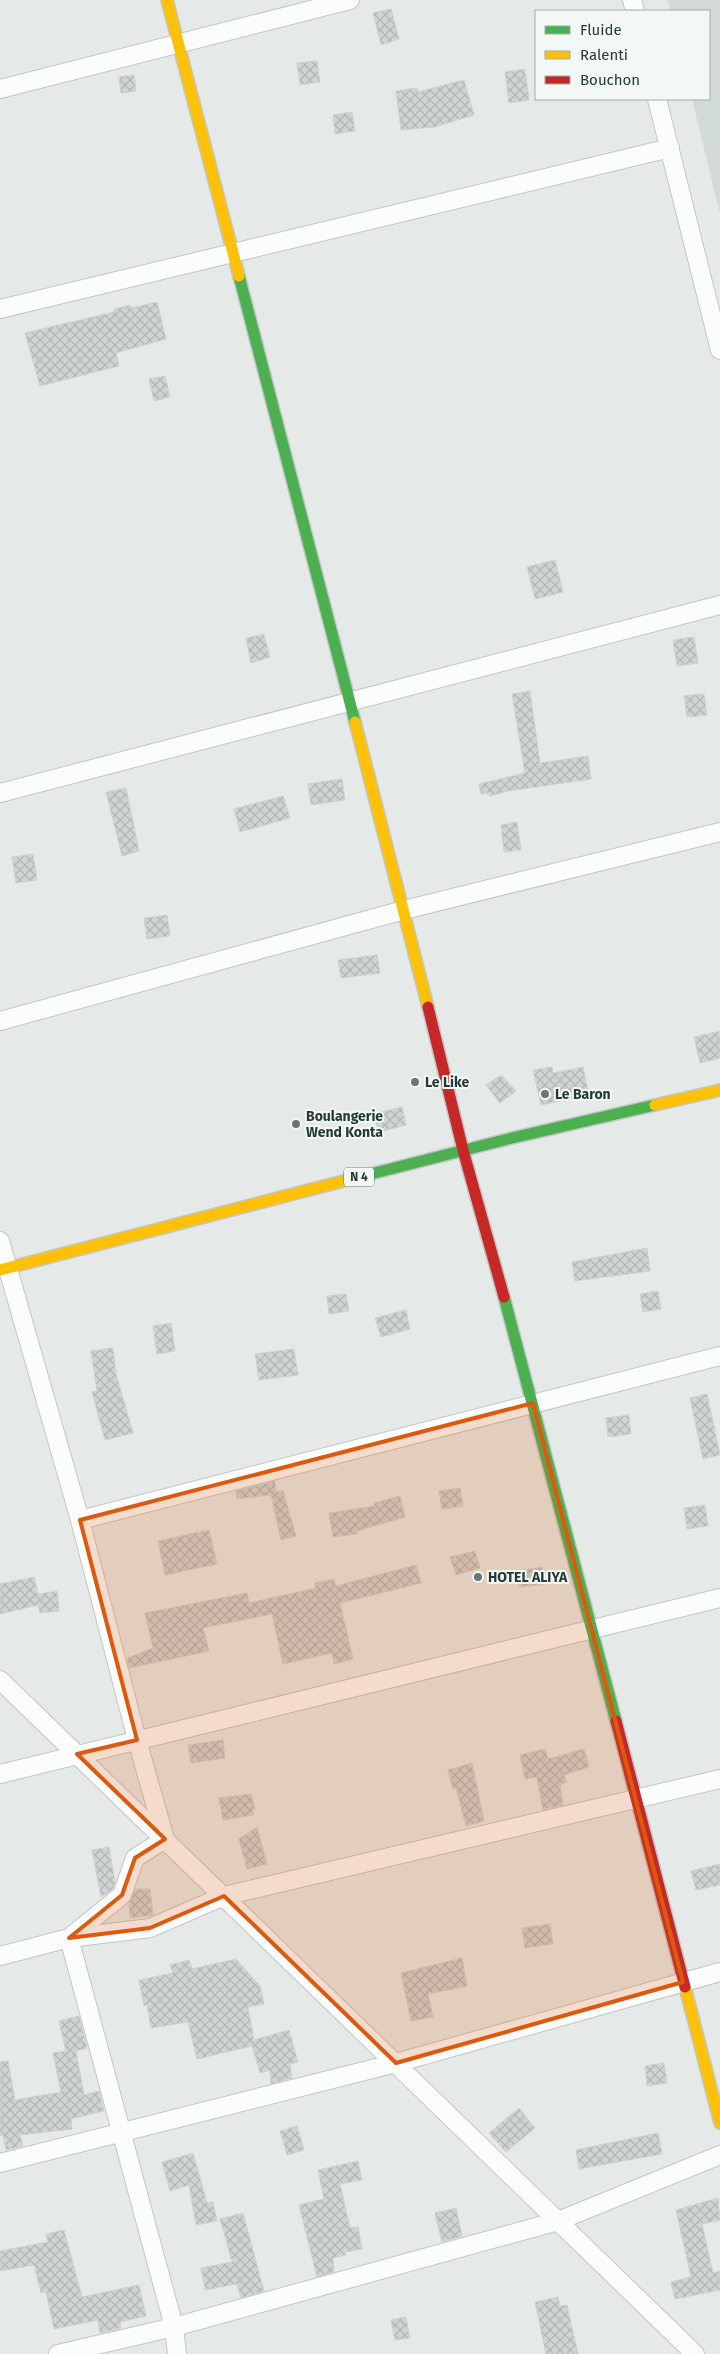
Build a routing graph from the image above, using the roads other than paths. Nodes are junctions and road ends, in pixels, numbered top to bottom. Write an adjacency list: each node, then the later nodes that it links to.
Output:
1 (167, 0): 3 (main road)
2 (350, 0): 3 (street)
3 (179, 45): 4 (street); 7 (main road)
4 (0, 89)
5 (657, 100): 6 (street)
6 (670, 148): 7 (street); 9 (street)
7 (233, 252): 8 (street); 11 (main road)
8 (0, 309)
9 (720, 350)
10 (720, 605): 11 (street)
11 (350, 702): 12 (street); 14 (main road)
12 (0, 793)
13 (720, 832): 14 (street)
14 (404, 910): 15 (street); 17 (main road)
15 (0, 1021)
16 (720, 1090): 17 (main road, N 4)
17 (463, 1150): 19 (main road, N 4); 21 (main road)
18 (0, 1240): 19 (street)
19 (3, 1269): 22 (street)
20 (720, 1356): 21 (street)
21 (533, 1403): 22 (street); 24 (main road)
22 (80, 1520): 26 (street)
23 (720, 1598): 24 (street)
24 (592, 1630): 26 (street); 30 (main road)
25 (0, 1680): 27 (street)
26 (137, 1740): 27 (street); 31 (street)
27 (77, 1754): 28 (street); 31 (street)
28 (0, 1774)
29 (720, 1779): 30 (street)
30 (636, 1799): 32 (street); 36 (main road)
31 (165, 1838): 32 (street); 33 (street)
32 (224, 1896): 33 (street); 37 (street)
33 (69, 1938): 34 (street); 39 (street)
34 (0, 1956)
35 (720, 1972): 36 (street)
36 (683, 1982): 37 (street); 38 (main road)
37 (396, 2063): 39 (street); 42 (street)
38 (720, 2123)
39 (121, 2132): 41 (street); 43 (street)
40 (720, 2155): 42 (street)
41 (0, 2163)
42 (558, 2221): 43 (street); 46 (street)
43 (174, 2327): 44 (street); 45 (street)
44 (58, 2354)
45 (177, 2354)
46 (695, 2354)

